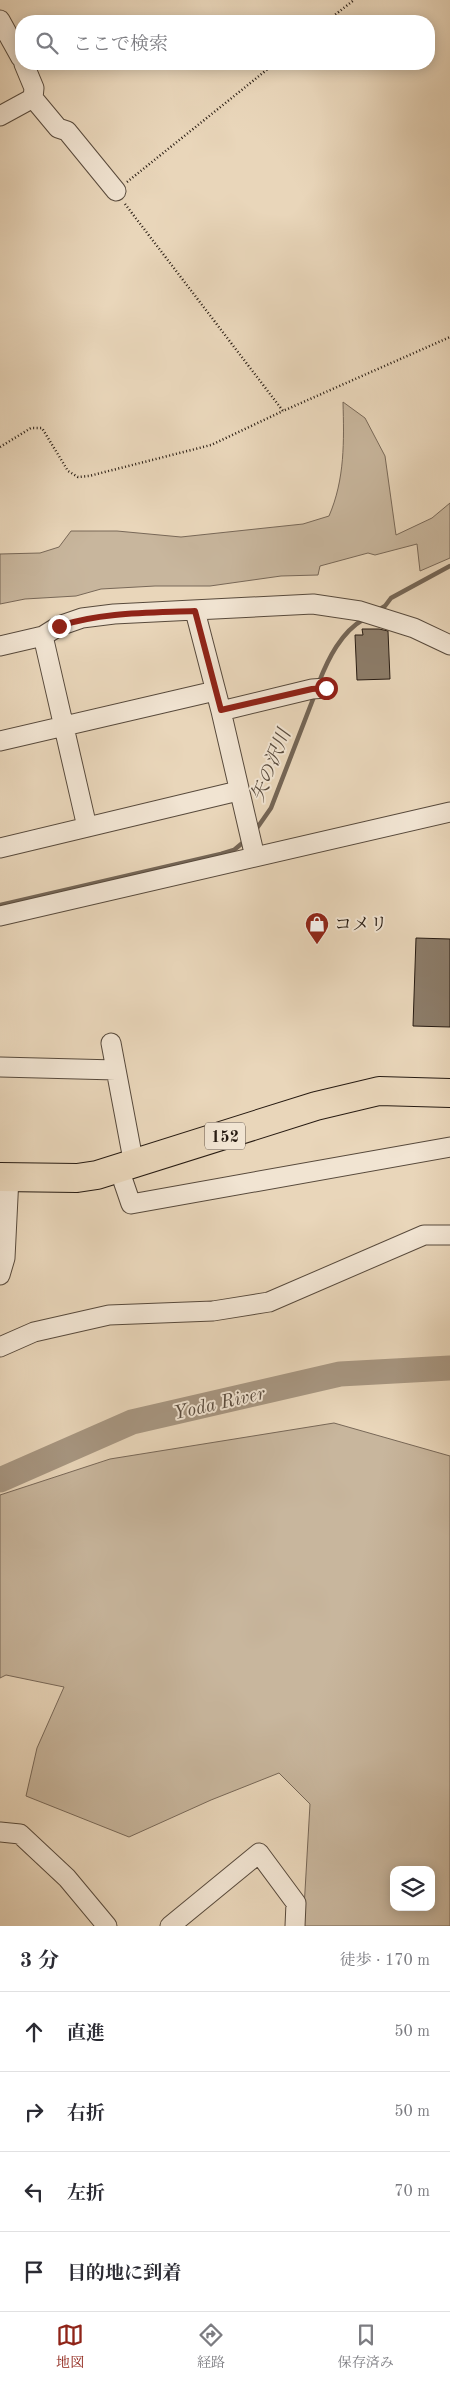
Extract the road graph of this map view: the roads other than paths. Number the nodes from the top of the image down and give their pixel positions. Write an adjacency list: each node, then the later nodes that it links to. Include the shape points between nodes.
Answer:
1 (0, 20): 2 (street)
2 (15, 47)
3 (26, 70): 4 (street, via 34,88)
4 (33, 98): 5 (street); 6 (street, via 58,128 67,131)
5 (0, 116)
6 (116, 191)
7 (195, 611): 8 (street, via 82,618); 9 (street, via 313,604 360,611 414,628); 12 (street)
8 (43, 636): 10 (street); 14 (street)
9 (450, 645)
10 (0, 646)
11 (320, 689): 13 (street)
12 (215, 691): 13 (street); 14 (street)
13 (221, 710): 16 (street)
14 (63, 728): 15 (street); 18 (street)
15 (0, 741)
16 (238, 791): 18 (street); 19 (street)
17 (450, 812): 19 (street)
18 (87, 827): 20 (street)
19 (251, 843): 21 (street)
20 (0, 848)
21 (0, 916)
22 (112, 1043): 24 (street)
23 (0, 1067): 24 (street)
24 (116, 1070): 27 (street)
25 (450, 1093): 27 (highway, 152, via 379,1092 316,1106)
26 (450, 1147): 27 (street, via 131,1204)
27 (127, 1167): 28 (highway, 152, via 77,1178)
28 (4, 1177): 30 (street, via 5,1258)
29 (450, 1235): 31 (street, via 424,1235 269,1302 213,1311 110,1315 34,1332)
30 (0, 1275)
31 (0, 1347)
32 (0, 1832): 33 (street, via 20,1834 67,1878)
33 (107, 1926)
34 (170, 1926): 35 (street, via 259,1853 296,1903)
35 (295, 1926)

